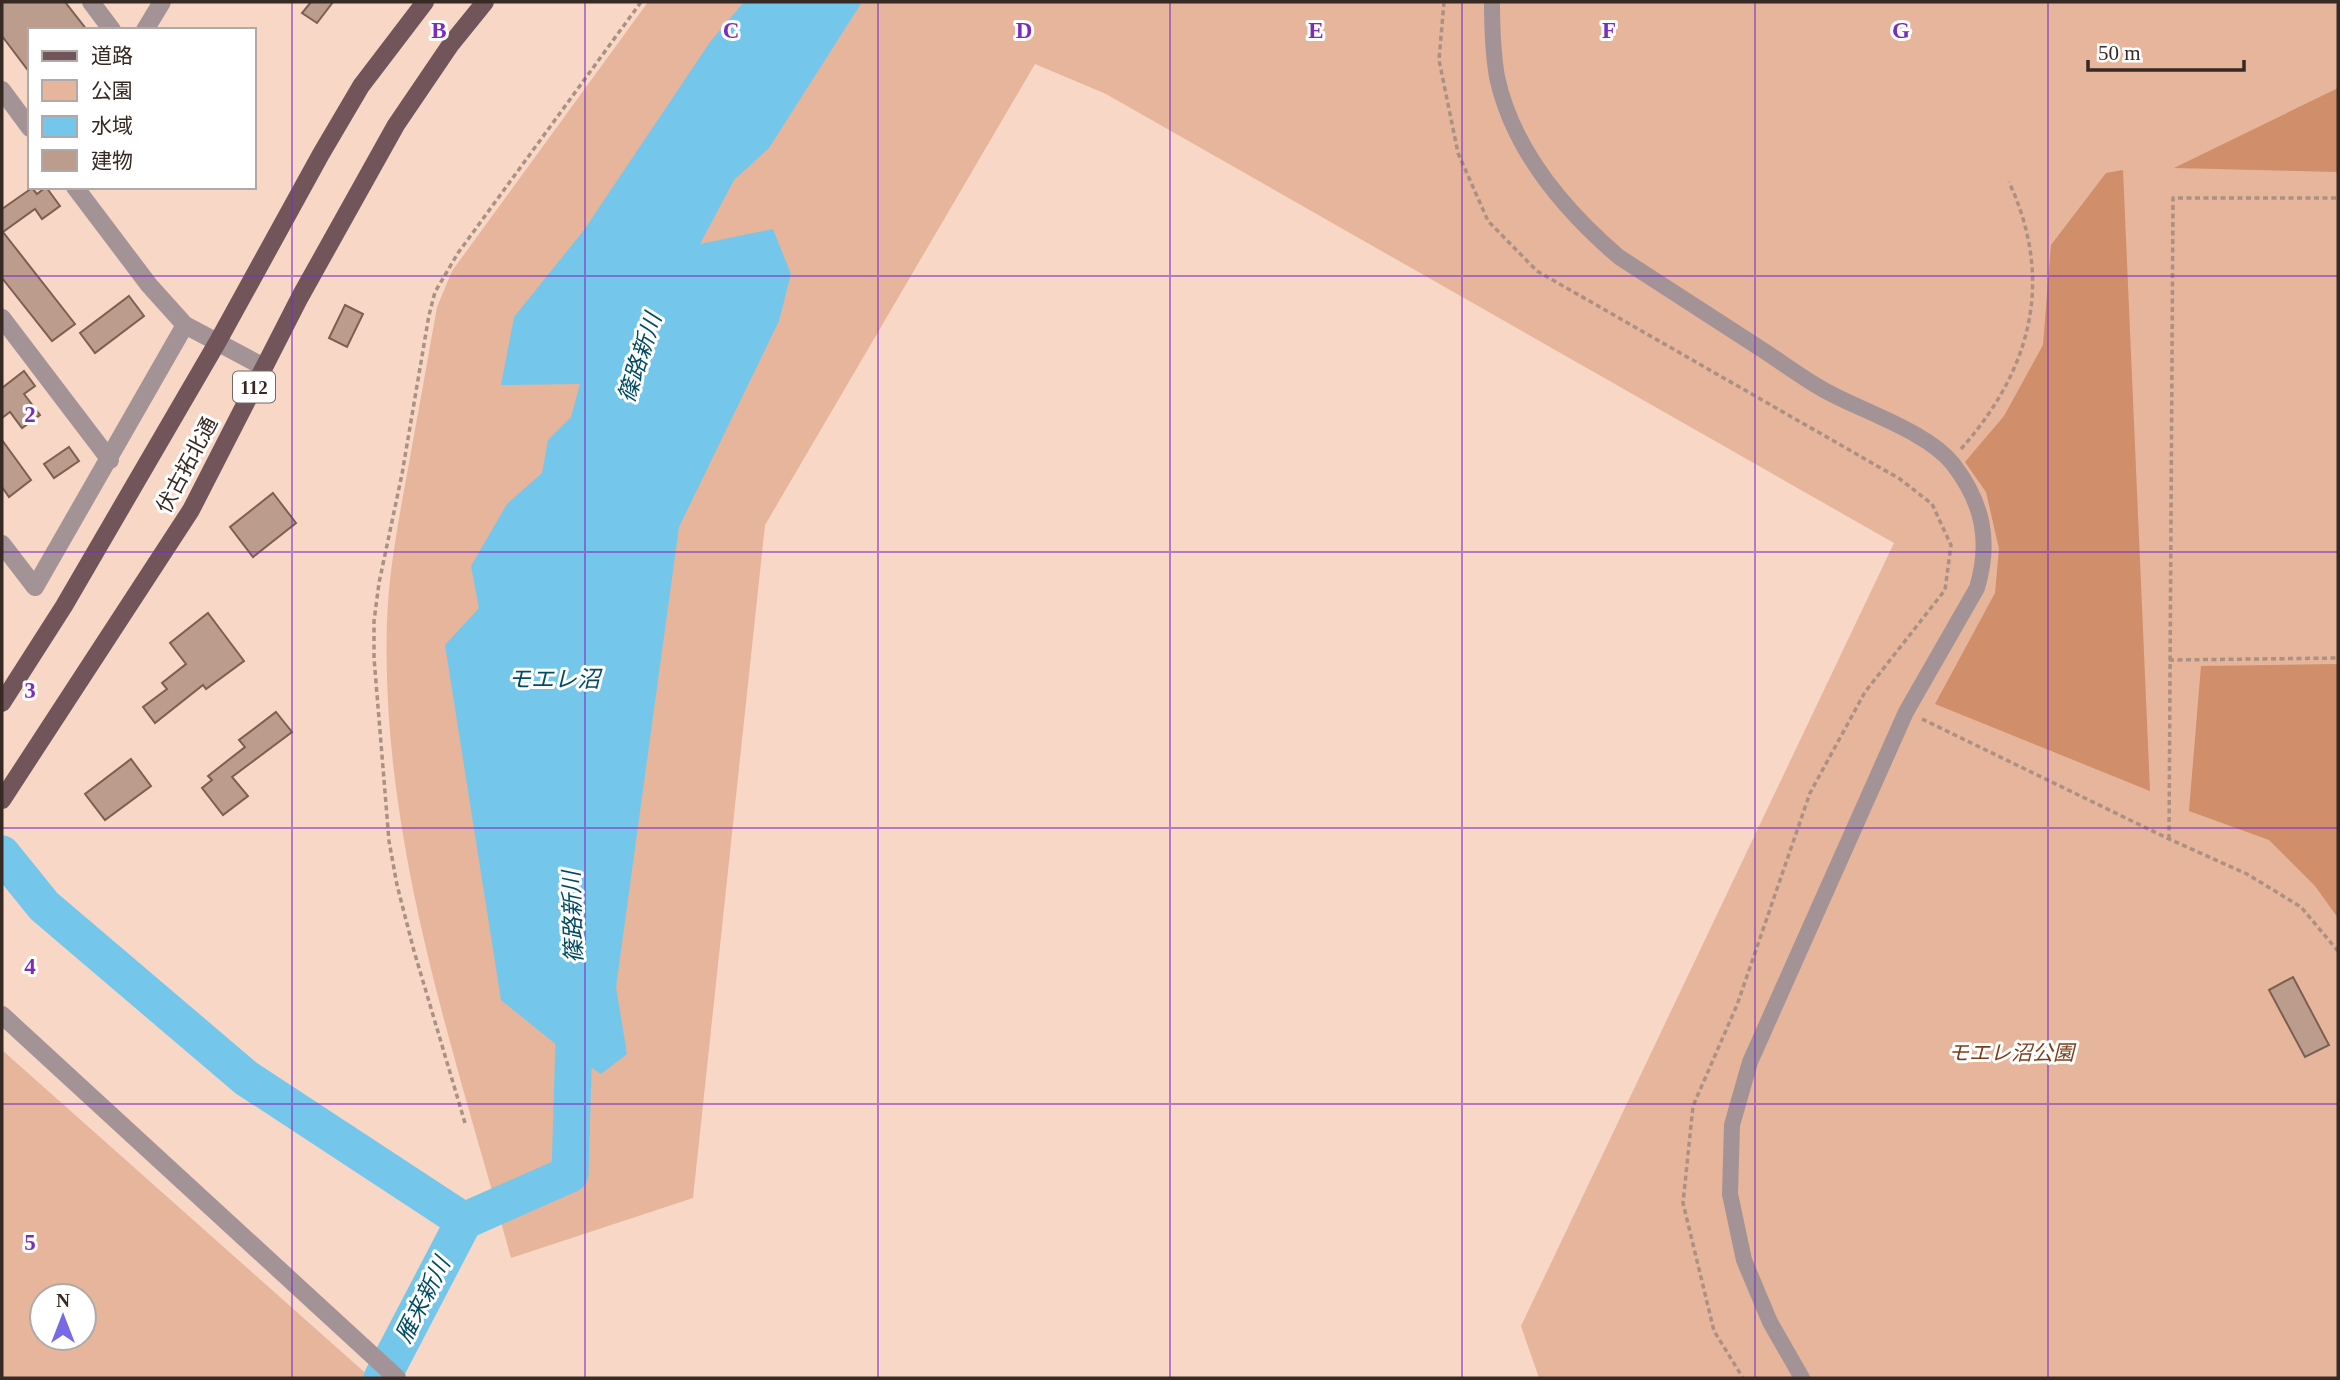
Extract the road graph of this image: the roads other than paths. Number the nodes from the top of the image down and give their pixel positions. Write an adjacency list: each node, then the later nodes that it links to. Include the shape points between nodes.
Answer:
1 (91, 2): 6 (street)
2 (162, 2): 7 (street)
3 (425, 2): 13 (main road, 伏古拓北通 / 112, via 361,86)
4 (485, 2): 14 (main road, 伏古拓北通 / 112, via 396,125)
5 (1492, 2): 21 (street, via 1498,78 1522,144 1559,199 1619,257 1824,390 1928,443 1951,462 1969,487 1985,539 1977,588 1906,712 1750,1062 1732,1125 1730,1194 1744,1260 1770,1322)
6 (110, 28)
7 (146, 28)
8 (2, 90): 9 (street)
9 (28, 125)
10 (77, 189): 12 (street)
11 (2, 318): 15 (street)
12 (185, 325): 13 (street); 15 (street)
13 (217, 343): 14 (street); 17 (main road, 伏古拓北通 / 112)
14 (264, 368): 18 (main road, 伏古拓北通 / 112, via 191,510)
15 (110, 460): 16 (street, via 35,587)
16 (2, 544)
17 (2, 703)
18 (2, 800)
19 (2, 1015): 20 (street)
20 (397, 1378)
21 (1802, 1378)

